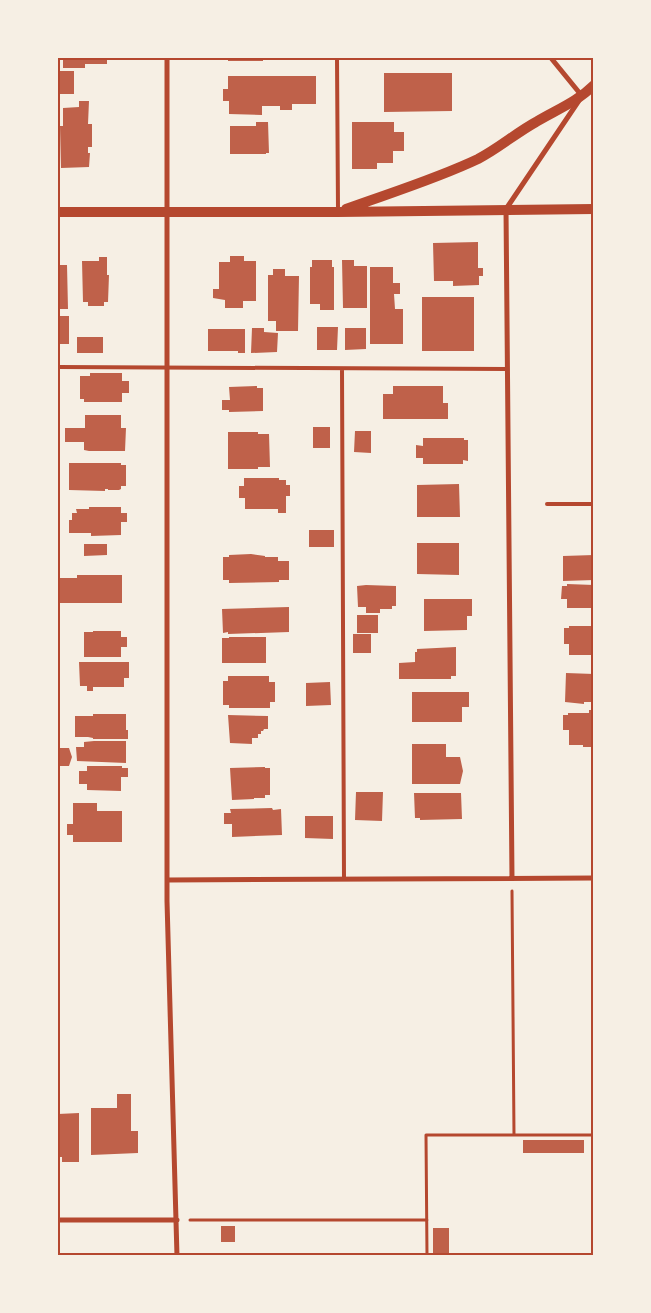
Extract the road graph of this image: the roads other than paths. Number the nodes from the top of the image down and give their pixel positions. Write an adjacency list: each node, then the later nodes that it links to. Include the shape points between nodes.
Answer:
1 (167, 58): 8 (street)
2 (337, 58): 10 (lane)
3 (551, 58): 5 (street)
4 (594, 85): 5 (main road)
5 (582, 96): 6 (street); 10 (main road, via 479,158)
6 (506, 209): 7 (main road); 10 (main road); 14 (street)
7 (594, 209)
8 (168, 211): 9 (main road); 10 (main road); 12 (street)
9 (58, 212)
10 (338, 212)
11 (58, 367): 12 (lane)
12 (168, 368): 13 (lane); 20 (street)
13 (342, 369): 14 (lane); 19 (lane)
14 (507, 369): 17 (street)
15 (547, 504): 16 (lane)
16 (594, 504)
17 (512, 878): 18 (street); 19 (street)
18 (594, 878)
19 (344, 879): 20 (street)
20 (168, 880): 22 (street)
21 (58, 1220): 22 (street)
22 (177, 1220): 23 (street)
23 (177, 1256)

